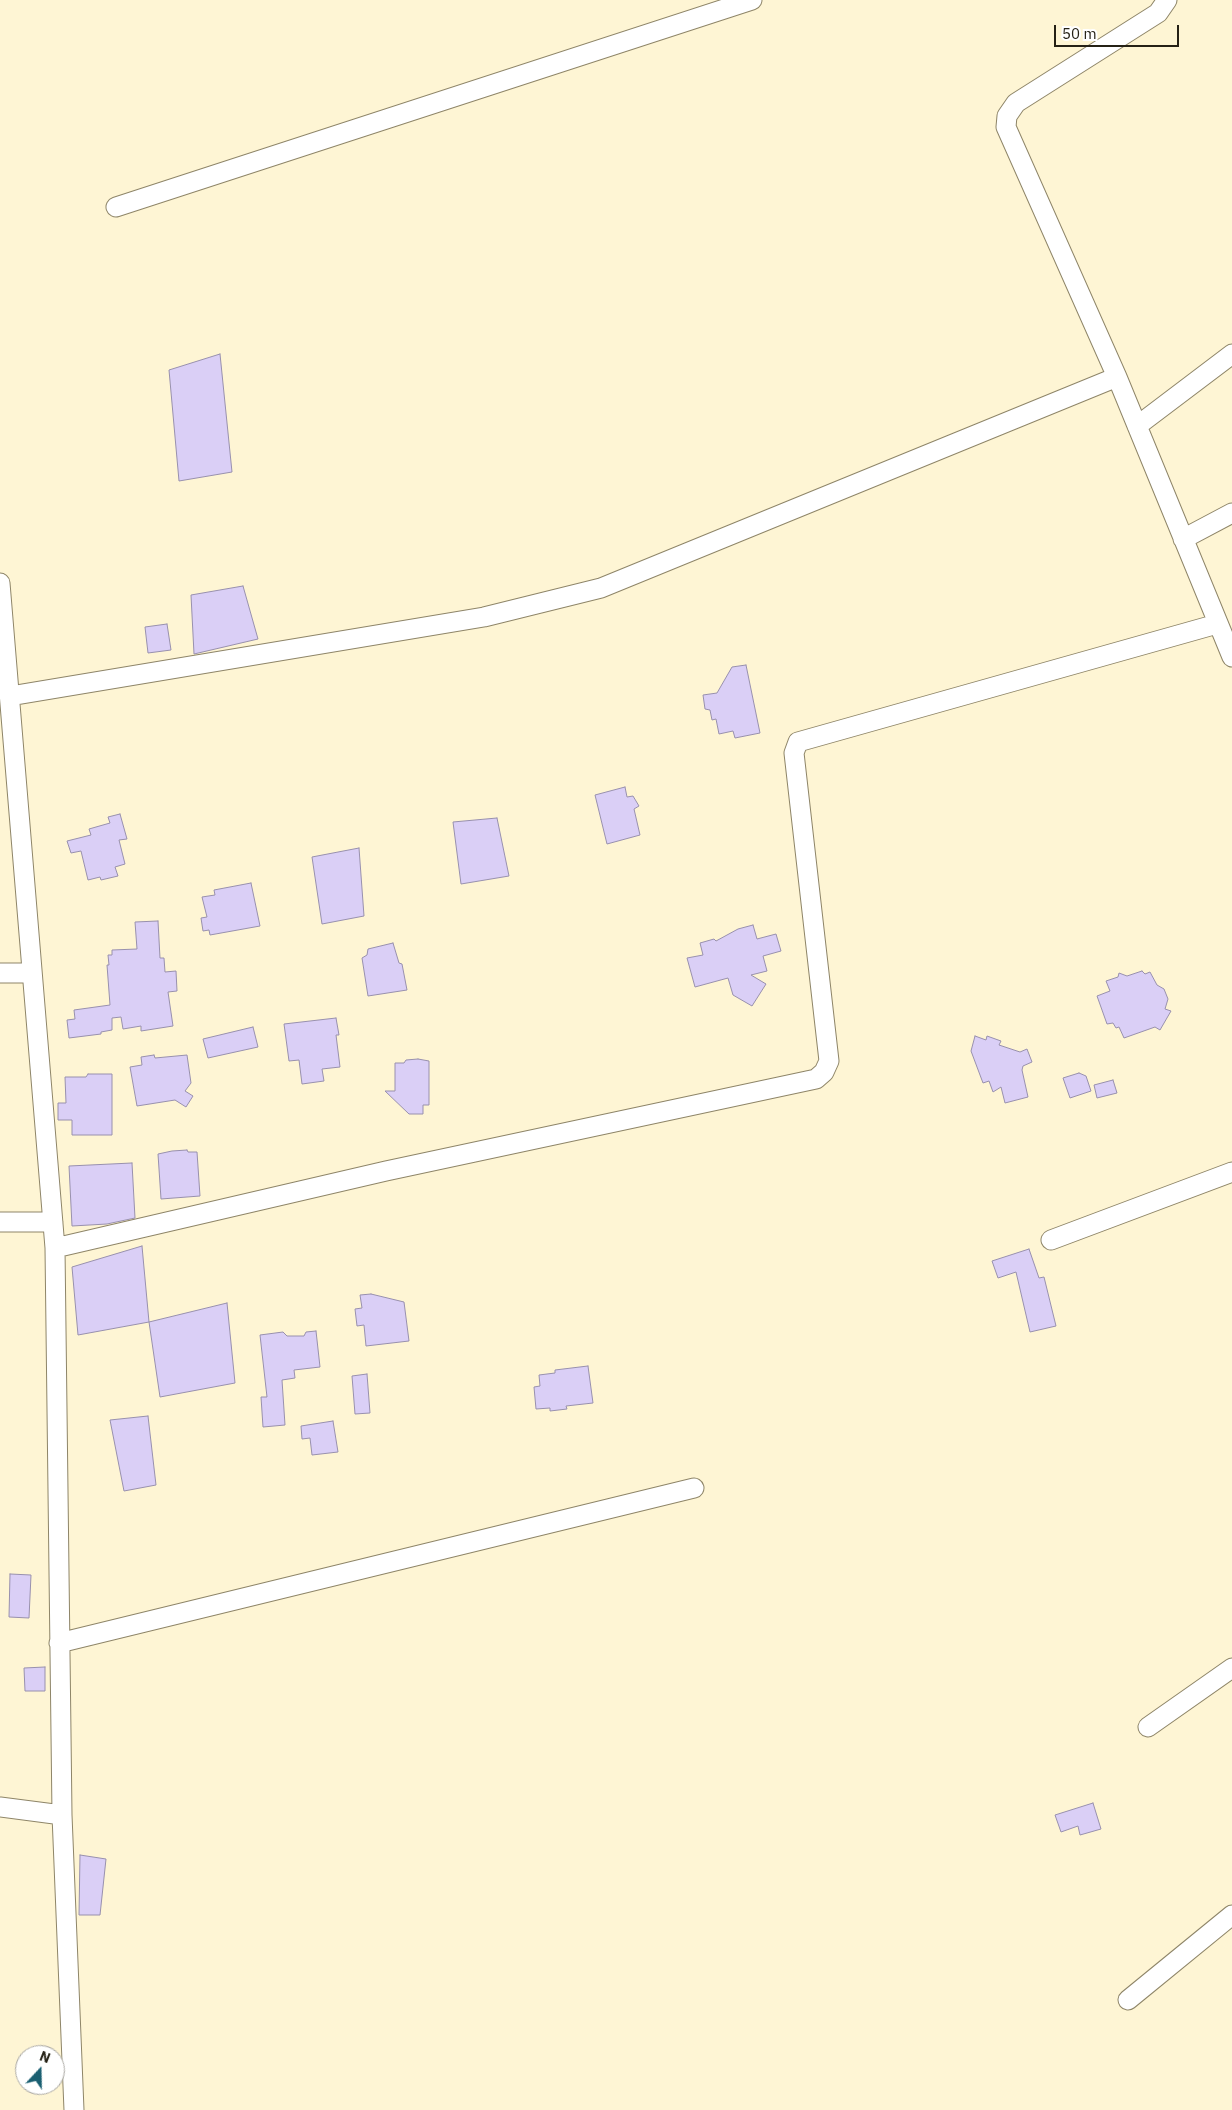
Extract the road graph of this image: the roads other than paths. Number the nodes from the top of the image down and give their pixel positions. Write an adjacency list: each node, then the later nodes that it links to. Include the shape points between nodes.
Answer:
1 (752, 0): 3 (street)
2 (1167, 0): 5 (street, via 1158,13 1016,103 1007,116 1006,127)
3 (116, 208)
4 (1232, 354): 6 (street)
5 (1117, 378): 6 (street); 12 (street, via 601,588 484,617)
6 (1137, 426): 8 (street)
7 (1232, 513): 8 (street)
8 (1183, 540): 10 (street)
9 (0, 583): 12 (street)
10 (1217, 624): 11 (street); 20 (street, via 798,742 794,753 830,1061 816,1079)
11 (1232, 657)
12 (10, 696): 13 (street)
13 (7, 732): 15 (street)
14 (0, 973): 15 (street)
15 (32, 973): 18 (street)
16 (1232, 1172): 19 (street)
17 (0, 1222): 18 (street)
18 (53, 1222): 20 (street)
19 (1051, 1240)
20 (55, 1248): 22 (street)
21 (694, 1488): 22 (street)
22 (59, 1643): 26 (street)
23 (1232, 1668): 24 (street)
24 (1148, 1727)
25 (0, 1807): 26 (street)
26 (62, 1815): 29 (street)
27 (1232, 1915): 28 (street)
28 (1128, 2000)
29 (74, 2110)

